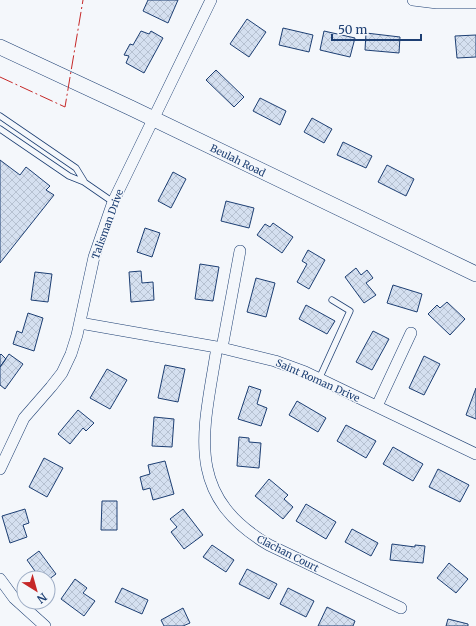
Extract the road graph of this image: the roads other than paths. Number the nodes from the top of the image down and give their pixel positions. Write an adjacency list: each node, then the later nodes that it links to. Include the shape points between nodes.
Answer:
1 (211, 0): 6 (street, Talisman Drive)
2 (413, 0): 3 (street)
3 (476, 3)
4 (0, 47): 6 (main road, Beulah Road)
5 (0, 116): 8 (lane, via 76,168)
6 (153, 118): 9 (street, Talisman Drive); 11 (main road, Beulah Road)
7 (0, 129): 8 (lane, via 69,176)
8 (84, 182): 9 (lane)
9 (113, 202): 13 (street, Talisman Drive, via 94,257)
10 (240, 251): 15 (street, Clachan Court)
11 (476, 274)
12 (332, 300): 16 (lane, via 350,312)
13 (80, 323): 15 (street, Saint Roman Drive); 19 (street, Talisman Drive, via 71,354 62,373 24,418)
14 (412, 333): 17 (street)
15 (220, 348): 16 (street, Saint Roman Drive, via 275,361); 21 (street, Clachan Court, via 205,425 204,445 209,476 226,510 252,535 269,545)
16 (319, 379): 17 (street, Saint Roman Drive)
17 (377, 406): 18 (street, Saint Roman Drive)
18 (476, 454)
19 (0, 469)
20 (0, 579): 22 (street, via 14,598)
21 (401, 608)
22 (45, 626)

